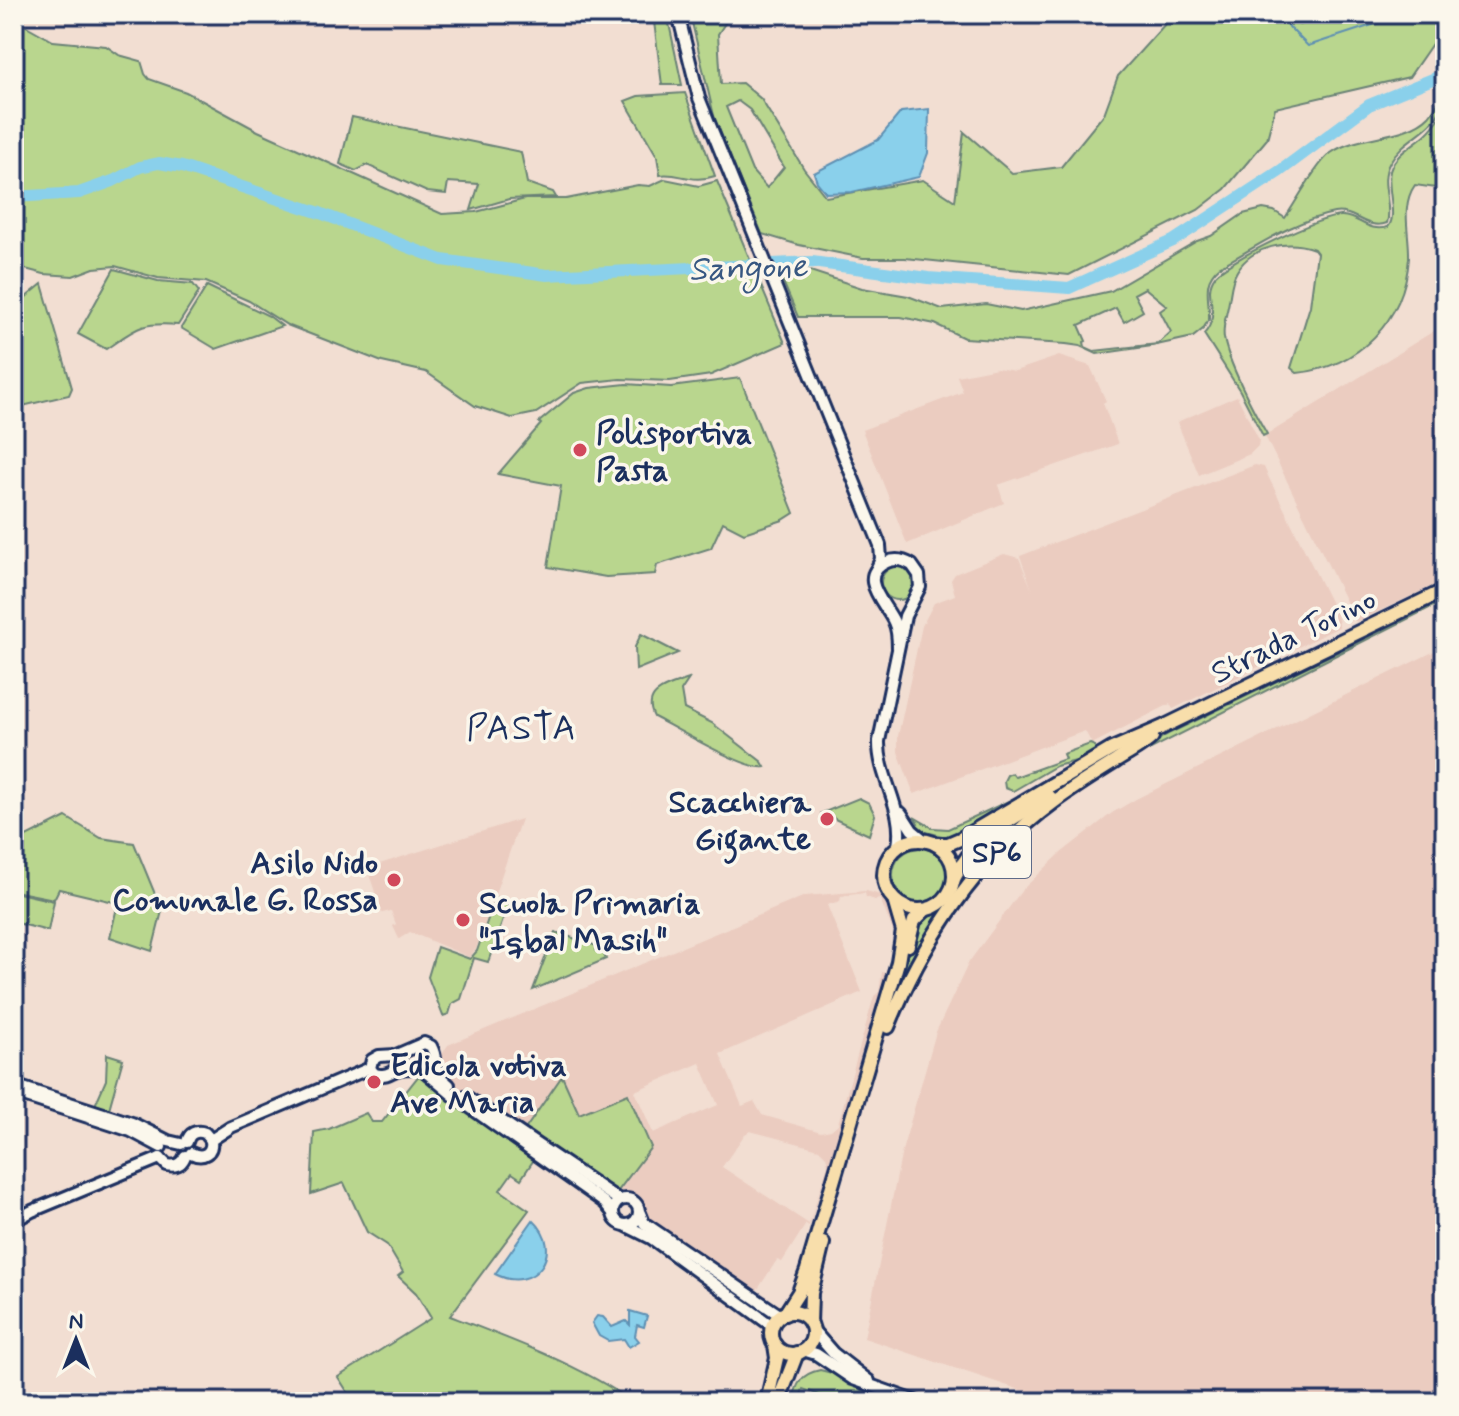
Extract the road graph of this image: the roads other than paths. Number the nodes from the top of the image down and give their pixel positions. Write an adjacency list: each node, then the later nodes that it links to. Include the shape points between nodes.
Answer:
1 (678, 14): 2 (street, via 699,98)
2 (873, 524): 3 (street); 4 (street, via 881,552)
3 (901, 560): 4 (street); 6 (street, via 919,575 919,592)
4 (876, 570): 7 (street, via 874,592)
5 (1445, 590): 9 (main road, Strada Torino / SP6)
6 (912, 602): 7 (street, via 896,607); 8 (street)
7 (883, 603): 8 (street, via 896,626)
8 (898, 648): 10 (street, via 879,751)
9 (1163, 727): 11 (main road, Strada Torino / SP6, via 1112,749 953,843); 13 (main road, Strada Torino / SP6, via 984,837); 16 (main road, SP6, via 1047,807 983,867 934,932)
10 (895, 805): 11 (street, via 912,830); 12 (street, via 901,828)
11 (930, 842): 12 (main road, SP6); 13 (main road, SP6, via 950,857)
12 (898, 846): 14 (main road, via 883,872)
13 (954, 879): 15 (main road, SP6, via 944,900)
14 (894, 900): 15 (main road, via 911,910); 32 (main road, via 903,931 898,962 811,1257 799,1292)
15 (925, 910): 16 (main road, SP6, via 912,925)
16 (888, 1027): 33 (main road, SP6, via 822,1247 811,1293)
17 (434, 1059): 18 (street, via 431,1046 424,1043 375,1057); 19 (street); 25 (street, via 442,1079)
18 (370, 1068): 19 (street, via 381,1075 401,1068); 22 (street)
19 (422, 1069): 28 (street)
20 (14, 1085): 23 (street, via 132,1123)
21 (14, 1093): 23 (street, via 131,1131)
22 (211, 1140): 24 (street, via 206,1154); 24 (street, via 197,1132)
23 (163, 1149): 24 (street); 24 (street, via 167,1165 175,1166); 26 (street)
24 (186, 1149)
25 (619, 1200): 28 (street); 29 (street, via 632,1200)
26 (32, 1211): 27 (street); 30 (street)
27 (14, 1212)
28 (613, 1213): 31 (street)
29 (640, 1213): 31 (street); 32 (street, via 644,1223)
30 (14, 1221)
31 (627, 1226): 32 (street)
32 (779, 1319): 33 (main road, via 797,1313); 34 (main road, via 771,1333)
33 (811, 1327): 35 (main road, SP6, via 811,1342); 36 (street)
34 (775, 1345): 35 (main road, via 784,1352); 37 (main road)
35 (800, 1352): 36 (street, via 816,1354 853,1379); 38 (main road, SP6)
36 (873, 1385): 39 (street)
37 (767, 1402)
38 (778, 1402)
39 (918, 1402)

